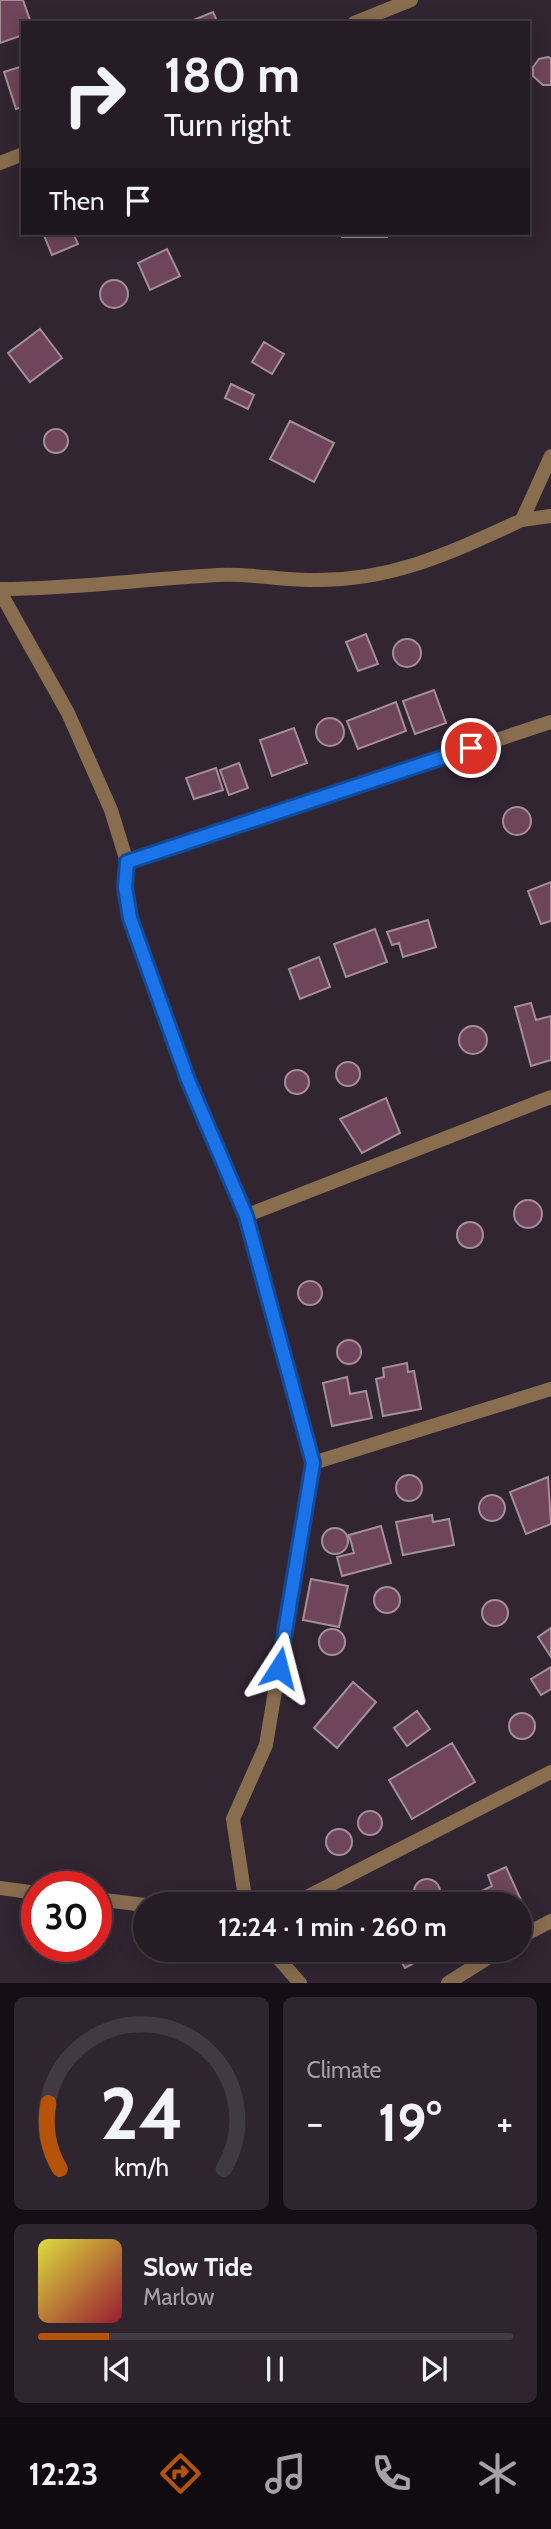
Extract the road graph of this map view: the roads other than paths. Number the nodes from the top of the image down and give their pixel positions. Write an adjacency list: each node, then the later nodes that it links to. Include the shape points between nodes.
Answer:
1 (411, 0): 2 (street)
2 (359, 21)
3 (21, 155): 4 (street)
4 (0, 163)
5 (551, 456): 7 (street)
6 (551, 516): 7 (street)
7 (522, 520): 8 (street, via 437,560 372,576 310,580 222,575)
8 (0, 591): 10 (street, via 68,713 111,810)
9 (551, 722): 10 (street)
10 (127, 862): 12 (street, via 130,918 188,1080)
11 (551, 1097): 12 (street)
12 (246, 1216): 14 (street)
13 (551, 1389): 14 (street)
14 (313, 1463): 18 (street, via 266,1745 233,1819)
15 (551, 1772): 19 (street)
16 (0, 1888): 17 (street)
17 (21, 1891)
18 (244, 1892)
19 (316, 1892)
20 (112, 1901): 21 (street)
21 (133, 1904)
22 (551, 1921): 23 (street)
23 (532, 1931)
24 (282, 1962): 26 (street)
25 (481, 1962): 27 (street)
26 (300, 1983)
27 (448, 1983)

